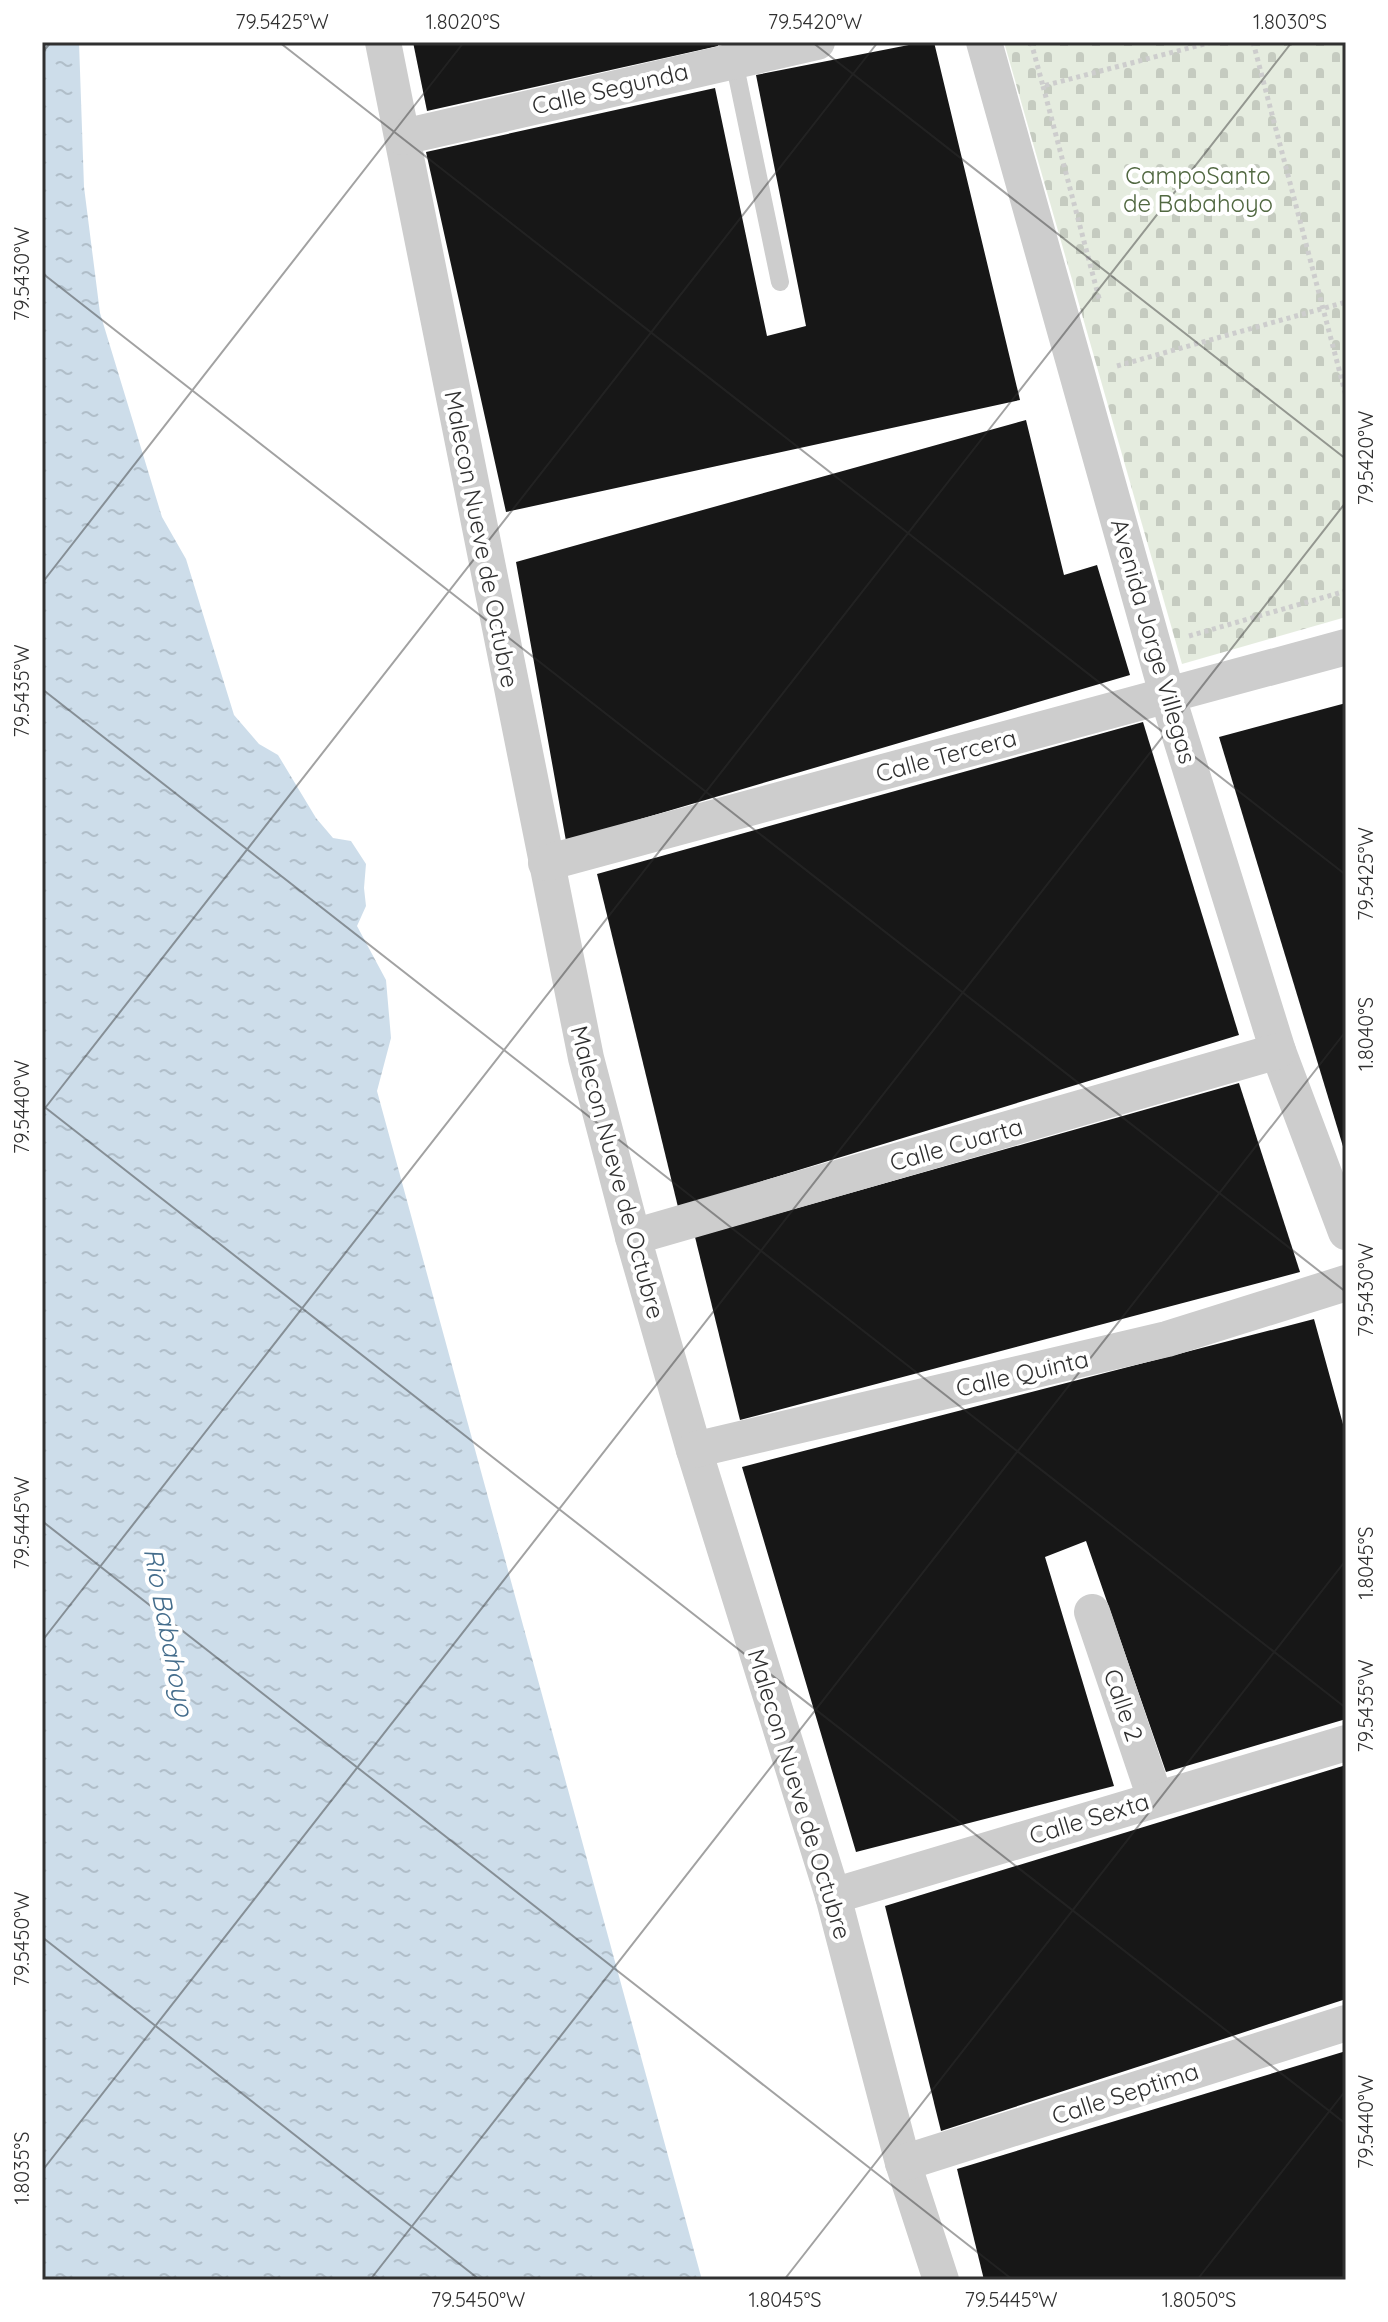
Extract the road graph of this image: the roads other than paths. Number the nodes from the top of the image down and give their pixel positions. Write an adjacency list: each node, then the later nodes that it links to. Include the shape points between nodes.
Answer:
1 (383, 42): 5 (street, Malecon Nueve de Octubre)
2 (817, 42): 4 (street, Calle Segunda)
3 (984, 42): 8 (street, Avenida Jorge Villegas)
4 (732, 51): 5 (street, Calle Segunda); 6 (lane)
5 (403, 137): 9 (street, Malecon Nueve de Octubre)
6 (780, 282)
7 (1346, 647): 8 (street, Calle Tercera)
8 (1167, 694): 9 (street, Calle Tercera); 10 (street, Avenida Jorge Villegas)
9 (546, 863): 12 (street, Malecon Nueve de Octubre, via 586,1058)
10 (1278, 1051): 11 (street, Avenida Jorge Villegas); 12 (street, Calle Cuarta)
11 (1346, 1232)
12 (633, 1237): 14 (street, Malecon Nueve de Octubre)
13 (1346, 1283): 14 (street, Calle Quinta, via 1167,1339)
14 (694, 1450): 18 (street, Malecon Nueve de Octubre)
15 (1092, 1612): 17 (street, Calle 2)
16 (1346, 1743): 17 (street, Calle Sexta)
17 (1155, 1798): 18 (street, Calle Sexta)
18 (833, 1896): 20 (street, Malecon Nueve de Octubre)
19 (1346, 2023): 20 (street, Calle Septima)
20 (903, 2163): 21 (street, Malecon Nueve de Octubre)
21 (941, 2280)

